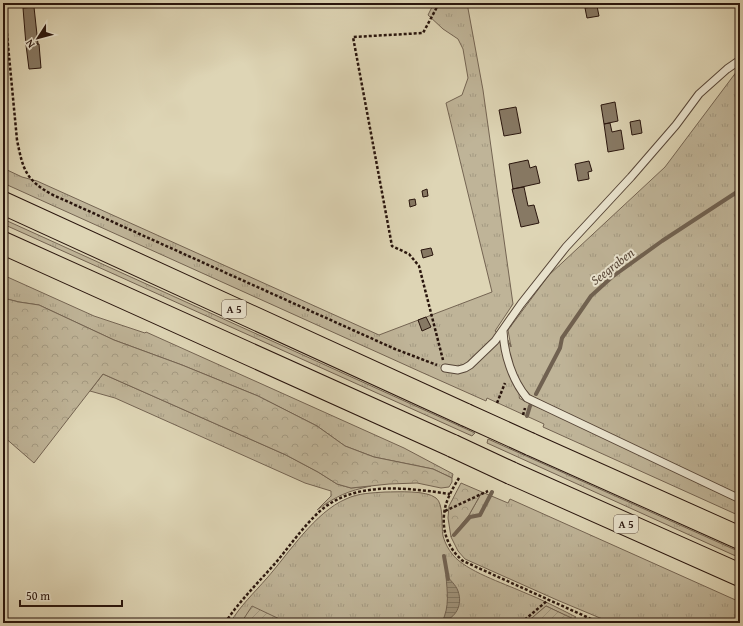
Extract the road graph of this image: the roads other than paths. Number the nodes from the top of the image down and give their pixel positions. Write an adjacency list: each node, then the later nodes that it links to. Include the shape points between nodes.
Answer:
1 (740, 60): 4 (lane, via 699,94 661,143 566,247)
2 (3, 203): 7 (highway, A 5, bridge, via 466,416)
3 (3, 243): 8 (highway, A 5, bridge)
4 (502, 331): 5 (lane, via 465,368); 6 (lane, via 511,370 520,390 527,398)
5 (445, 368)
6 (740, 499)
7 (740, 538)
8 (740, 575)

